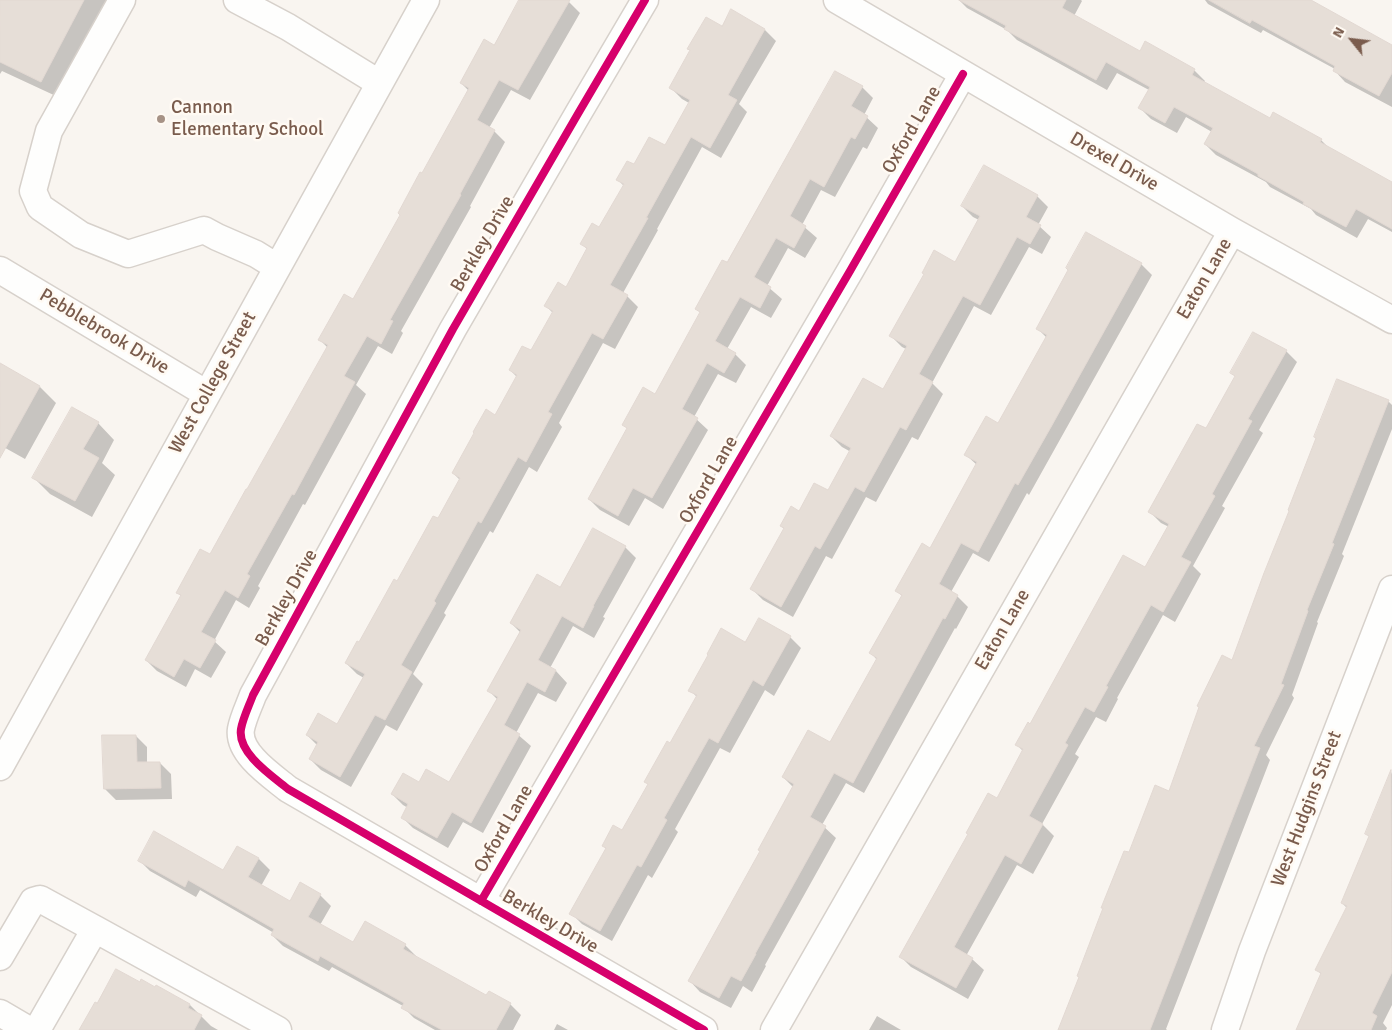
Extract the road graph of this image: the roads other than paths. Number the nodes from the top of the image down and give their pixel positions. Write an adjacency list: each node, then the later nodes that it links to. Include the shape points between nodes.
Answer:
1 (122, 0): 9 (street, via 49,132 33,191 40,207 81,235 128,254 204,230)
2 (237, 0): 7 (street)
3 (426, 0): 7 (street, West College Street)
4 (645, 0): 15 (street, Berkley Drive, via 453,329 253,695 241,730 243,745 259,766 288,789)
5 (837, 0): 6 (street, Drexel Drive)
6 (963, 74): 8 (street, Drexel Drive); 15 (street, Oxford Lane)
7 (379, 83): 9 (street, West College Street)
8 (1232, 231): 11 (street, Drexel Drive); 23 (street, Eaton Lane)
9 (277, 267): 12 (street, West College Street)
10 (0, 270): 12 (street, Pebblebrook Drive)
11 (1392, 320)
12 (207, 394): 14 (street, West College Street)
13 (1392, 589): 24 (street, West Hudgins Street, via 1252,951)
14 (0, 767)
15 (481, 901): 22 (street, Berkley Drive)
16 (95, 929): 17 (street, via 40,899 33,901); 20 (street); 21 (street)
17 (0, 958)
18 (0, 1013): 19 (street)
19 (29, 1030)
20 (37, 1030)
21 (278, 1030)
22 (704, 1030)
23 (774, 1030)
24 (1225, 1030)

